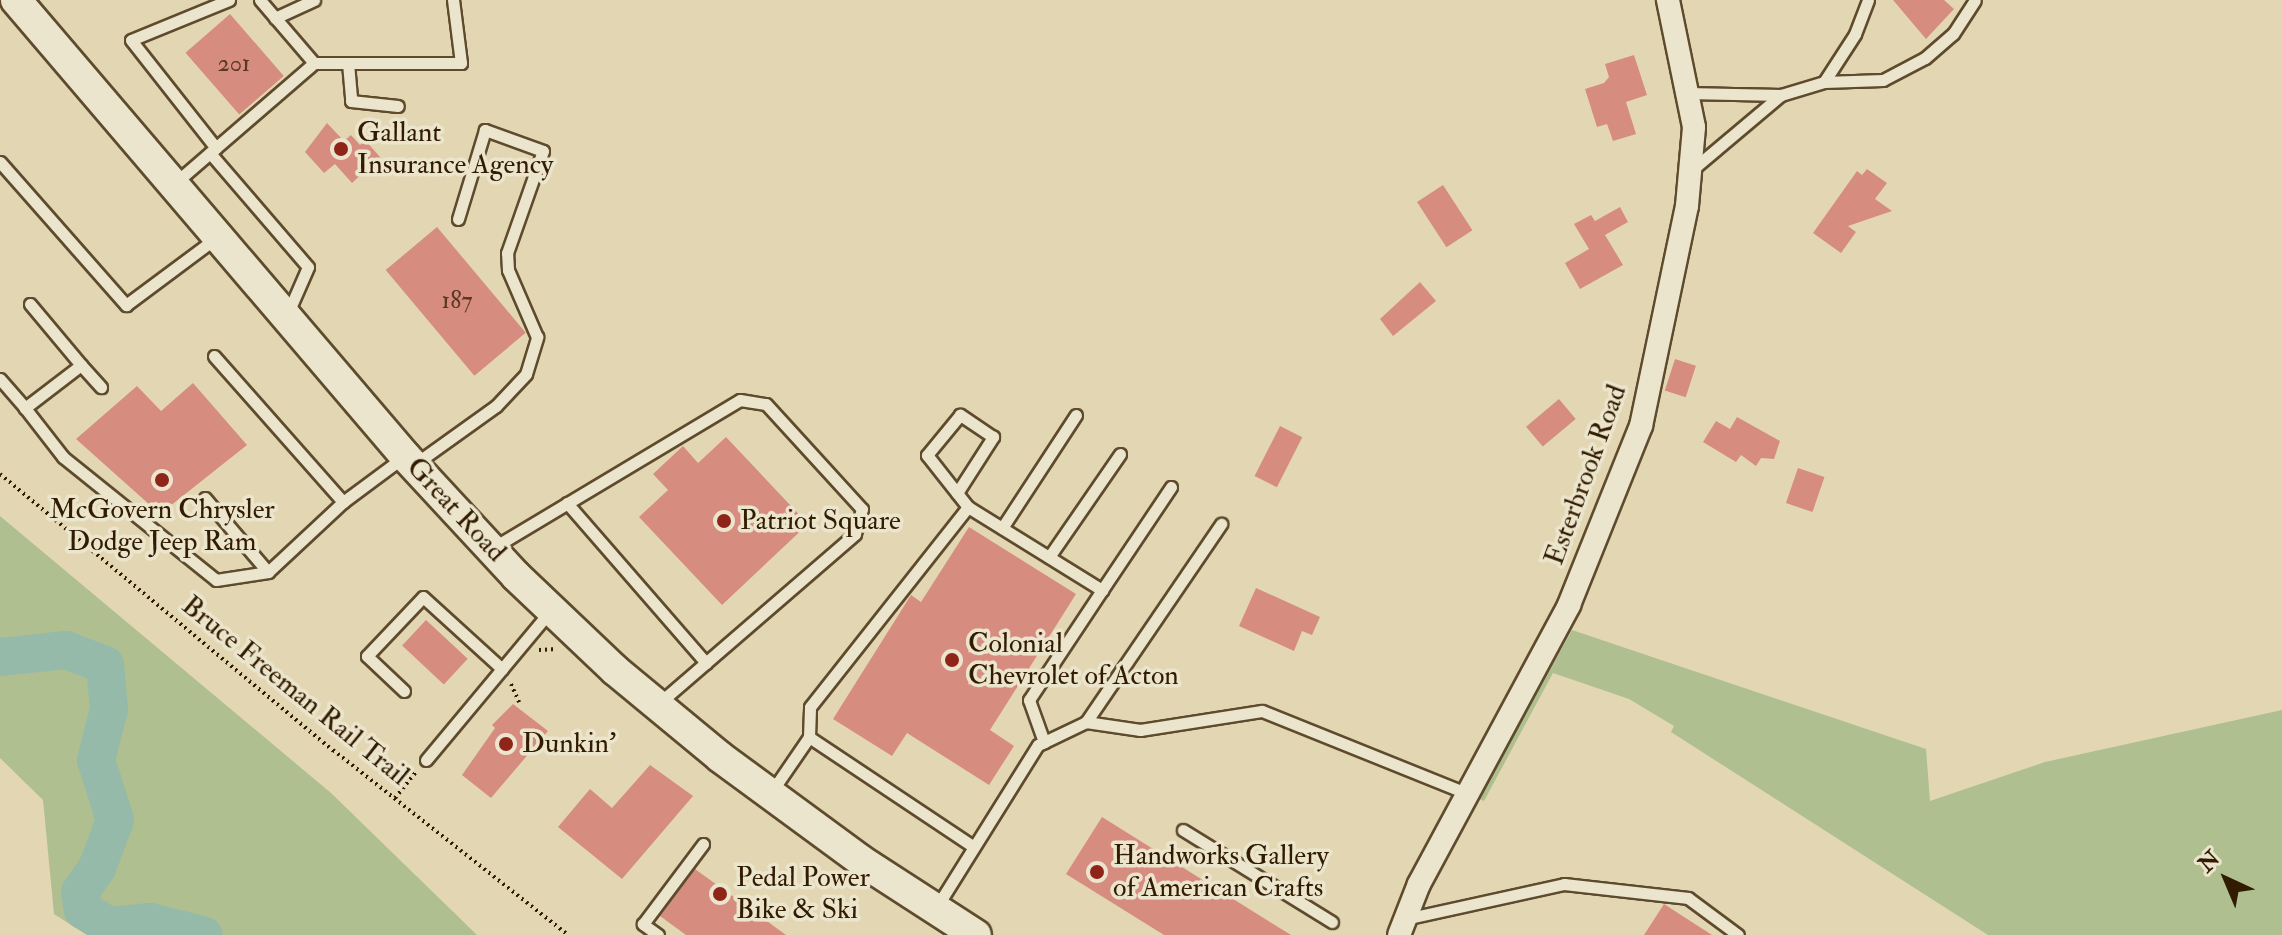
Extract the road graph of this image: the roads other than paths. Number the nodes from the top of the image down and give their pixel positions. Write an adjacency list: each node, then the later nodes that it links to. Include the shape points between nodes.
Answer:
1 (16, 0): 19 (main road, Great Road)
2 (229, 0): 16 (lane, via 131,40)
3 (260, 0): 9 (lane)
4 (314, 0): 9 (lane)
5 (453, 0): 11 (lane, via 461,63)
6 (1668, 0): 13 (street, Esterbrook Road)
7 (1868, 0): 12 (lane, via 1855,34)
8 (1975, 0): 12 (lane, via 1953,34 1925,58 1883,80)
9 (275, 18): 10 (lane)
10 (314, 63): 11 (lane); 16 (lane)
11 (348, 63): 15 (lane, via 351,101)
12 (1824, 82): 14 (lane)
13 (1687, 93): 14 (lane); 18 (street, Esterbrook Road, via 1694,127)
14 (1781, 95): 18 (lane)
15 (398, 106)
16 (213, 151): 19 (lane); 23 (lane, via 308,267)
17 (0, 162): 21 (lane, via 126,305)
18 (1690, 171): 54 (street, Esterbrook Road, via 1669,306 1641,426 1569,605)
19 (172, 186): 21 (main road, Great Road)
20 (458, 219): 31 (lane, via 485,130 543,151 507,253 508,270 537,337 526,374 496,406)
21 (217, 238): 23 (main road, Great Road)
22 (30, 304): 25 (lane)
23 (286, 318): 31 (main road, Great Road)
24 (214, 356): 35 (lane)
25 (81, 365): 27 (lane); 28 (lane)
26 (0, 379): 28 (lane)
27 (101, 387)
28 (25, 408): 42 (lane, via 63,457 216,580)
29 (1076, 415): 39 (lane)
30 (1120, 454): 41 (lane)
31 (409, 460): 35 (lane); 40 (main road, Great Road)
32 (1171, 487): 43 (lane)
33 (957, 493): 33 (lane, via 927,455 960,415 993,437); 37 (lane)
34 (205, 498): 42 (lane)
35 (343, 502): 42 (lane)
36 (567, 503): 40 (lane); 45 (lane); 45 (lane, via 740,400 766,404 862,509 855,534)
37 (968, 507): 39 (lane); 50 (lane, via 810,707)
38 (1221, 524): 49 (lane)
39 (1002, 528): 41 (lane)
40 (490, 549): 44 (main road, Great Road)
41 (1049, 557): 43 (lane)
42 (268, 572)
43 (1102, 590): 51 (lane, via 1029,700)
44 (552, 610): 46 (lane); 48 (main road, Great Road)
45 (706, 663): 48 (lane)
46 (502, 669): 47 (lane, via 423,597 367,656); 52 (lane)
47 (404, 691)
48 (657, 705): 53 (main road, Great Road)
49 (1086, 722): 51 (lane); 54 (lane, via 1140,730 1262,711)
50 (809, 737): 53 (lane); 57 (lane)
51 (1044, 742): 57 (lane)
52 (426, 760)
53 (770, 794): 58 (main road, Great Road)
54 (1468, 794): 60 (street, Esterbrook Road)
55 (1183, 830): 59 (lane)
56 (703, 844): 61 (lane, via 643,924)
57 (974, 847): 58 (lane)
58 (936, 908): 62 (main road, Great Road)
59 (1332, 922)
60 (1402, 927): 63 (lane, via 1564,884 1688,898)
61 (658, 935)
62 (976, 935)
63 (1738, 935)

